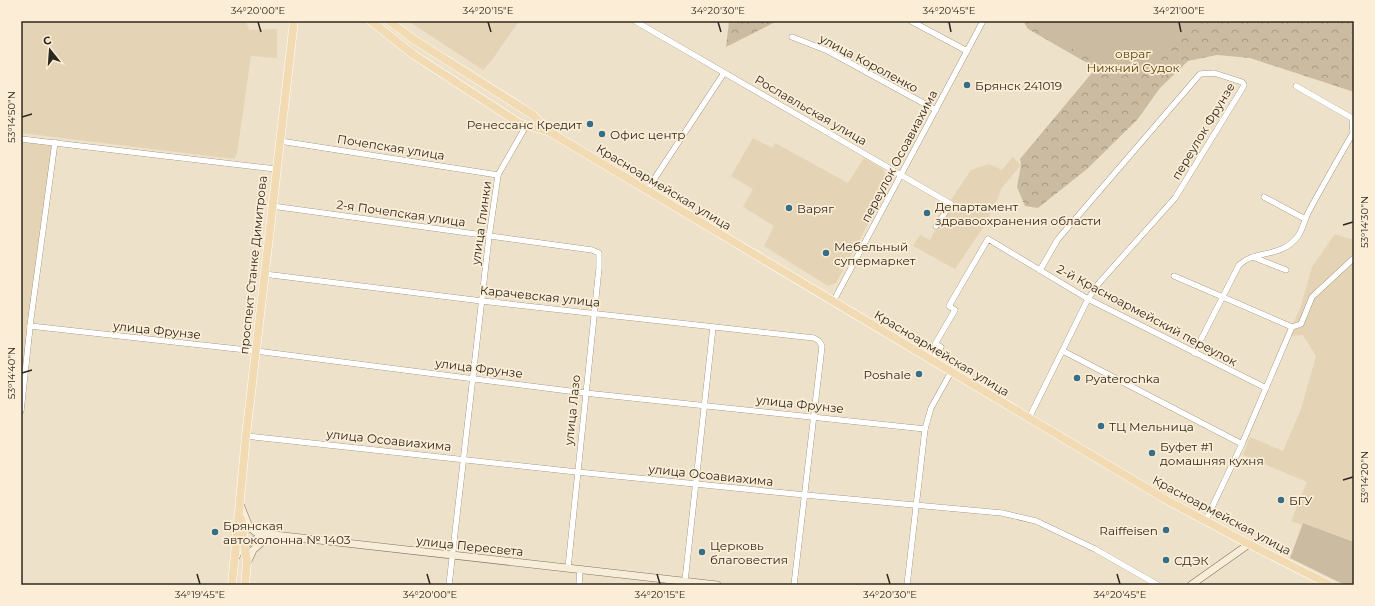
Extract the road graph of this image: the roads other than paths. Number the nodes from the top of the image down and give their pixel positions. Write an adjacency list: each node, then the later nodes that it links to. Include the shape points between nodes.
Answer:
1 (294, 21): 8 (main road, проспект Станке Димитрова)
2 (299, 21): 8 (main road, проспект Станке Димитрова)
3 (371, 21): 14 (main road, via 414,55)
4 (389, 21): 15 (main road, via 533,115)
5 (635, 21): 11 (street, Рославльская улица)
6 (911, 21): 10 (street)
7 (983, 21): 10 (street, переулок Осоавиахима)
8 (293, 31): 17 (main road, проспект Станке Димитрова)
9 (792, 36): 13 (street, улица Короленко, via 828,51)
10 (967, 51): 13 (street, переулок Осоавиахима)
11 (724, 72): 21 (street, Рославльская улица); 22 (street)
12 (1296, 86): 25 (street, via 1352,118 1353,133)
13 (936, 110): 21 (street, переулок Осоавиахима)
14 (526, 126): 15 (main road); 20 (street)
15 (548, 131): 22 (main road, Красноармейская улица)
16 (21, 139): 18 (street)
17 (280, 141): 19 (main road, проспект Станке Димитрова); 20 (street, Почепская улица)
18 (55, 142): 19 (street); 40 (street)
19 (276, 168): 24 (main road, проспект Станке Димитрова)
20 (498, 175): 27 (street, улица Глинки)
21 (902, 175): 26 (street, Рославльская улица, via 951,204); 38 (street, переулок Осоавиахима)
22 (647, 190): 38 (main road, Красноармейская улица)
23 (1264, 197): 25 (street)
24 (272, 206): 27 (street, 2-я Почепская улица); 33 (main road, проспект Станке Димитрова)
25 (1305, 219): 29 (street, via 1298,236 1282,250)
26 (936, 226)
27 (489, 237): 28 (street, 2-я Почепская улица); 37 (street, улица Глинки)
28 (599, 253): 39 (street, улица Лазо)
29 (1251, 256): 32 (street); 35 (street, via 1239,265)
30 (1354, 258): 42 (street, via 1312,297 1301,324)
31 (1040, 270): 36 (street, 2-й Красноармейский переулок); 36 (street, переулок Фрунзе, via 1058,239 1200,74 1214,73 1242,82 1242,89 1175,198 1099,283); 46 (street, 2-й Красноармейский переулок, via 988,239 949,306 955,310 935,344 941,347)
32 (1286, 270)
33 (264, 274): 37 (street, Карачевская улица); 44 (main road, проспект Станке Димитрова)
34 (1174, 276): 35 (street)
35 (1223, 297): 42 (street); 45 (street)
36 (1088, 299): 43 (street, переулок Фрунзе); 45 (street, 2-й Красноармейский переулок)
37 (482, 301): 39 (street, Карачевская улица); 48 (street, улица Глинки)
38 (833, 302): 46 (main road, Красноармейская улица)
39 (593, 313): 41 (street, Карачевская улица); 50 (street, улица Лазо)
40 (30, 326): 44 (street, улица Фрунзе); 52 (street)
41 (713, 327): 51 (street); 53 (street, Карачевская улица, via 814,338 819,341 822,346)
42 (1292, 327): 49 (street)
43 (1063, 351): 54 (street, переулок Фрунзе); 57 (street)
44 (256, 352): 48 (street, улица Фрунзе); 56 (main road, проспект Станке Димитрова)
45 (1194, 352): 49 (street, 2-й Красноармейский переулок)
46 (932, 360): 47 (main road, Красноармейская улица)
47 (952, 372): 54 (main road, Красноармейская улица); 55 (street, via 931,408)
48 (474, 378): 50 (street, улица Фрунзе); 58 (street, улица Глинки)
49 (1266, 388): 57 (street)
50 (585, 393): 51 (street, улица Фрунзе); 59 (street, улица Лазо)
51 (704, 405): 53 (street, улица Фрунзе); 60 (street)
52 (21, 411)
53 (815, 417): 55 (street, улица Фрунзе); 61 (street)
54 (1029, 418): 64 (main road, Красноармейская улица)
55 (925, 429): 63 (street)
56 (246, 436): 58 (street, улица Осоавиахима); 62 (main road, проспект Станке Димитрова)
57 (1242, 444): 64 (street)
58 (465, 459): 59 (street, улица Осоавиахима); 68 (street, улица Глинки)
59 (577, 472): 60 (street, улица Осоавиахима); 71 (street, улица Лазо)
60 (696, 484): 61 (street, улица Осоавиахима); 73 (street)
61 (805, 495): 63 (street, улица Осоавиахима); 79 (street)
62 (239, 502): 65 (main road, улица Пересвета, via 249,527 257,533); 66 (main road, проспект Станке Димитрова); 69 (main road, проспект Станке Димитрова)
63 (917, 505): 80 (street); 81 (street, улица Осоавиахима, via 1002,513 1036,521 1095,549)
64 (1205, 522): 67 (main road, Красноармейская улица)
65 (271, 535): 66 (main road); 68 (main road, улица Пересвета); 70 (main road, via 257,545)
66 (245, 544): 69 (main road); 70 (main road, проспект Станке Димитрова)
67 (1249, 544): 82 (main road); 83 (main road, Красноармейская улица)
68 (451, 555): 71 (main road, улица Пересвета); 76 (street, улица Глинки)
69 (235, 561): 74 (main road, проспект Станке Димитрова)
70 (247, 563): 75 (main road, проспект Станке Димитрова)
71 (568, 568): 72 (main road, улица Пересвета)
72 (580, 570): 73 (main road, улица Пересвета); 77 (street)
73 (685, 582): 78 (main road, улица Пересвета)
74 (232, 585)
75 (245, 585)
76 (449, 585)
77 (579, 585)
78 (717, 585)
79 (794, 585)
80 (908, 585)
81 (1158, 585)
82 (1191, 585)
83 (1330, 585)

